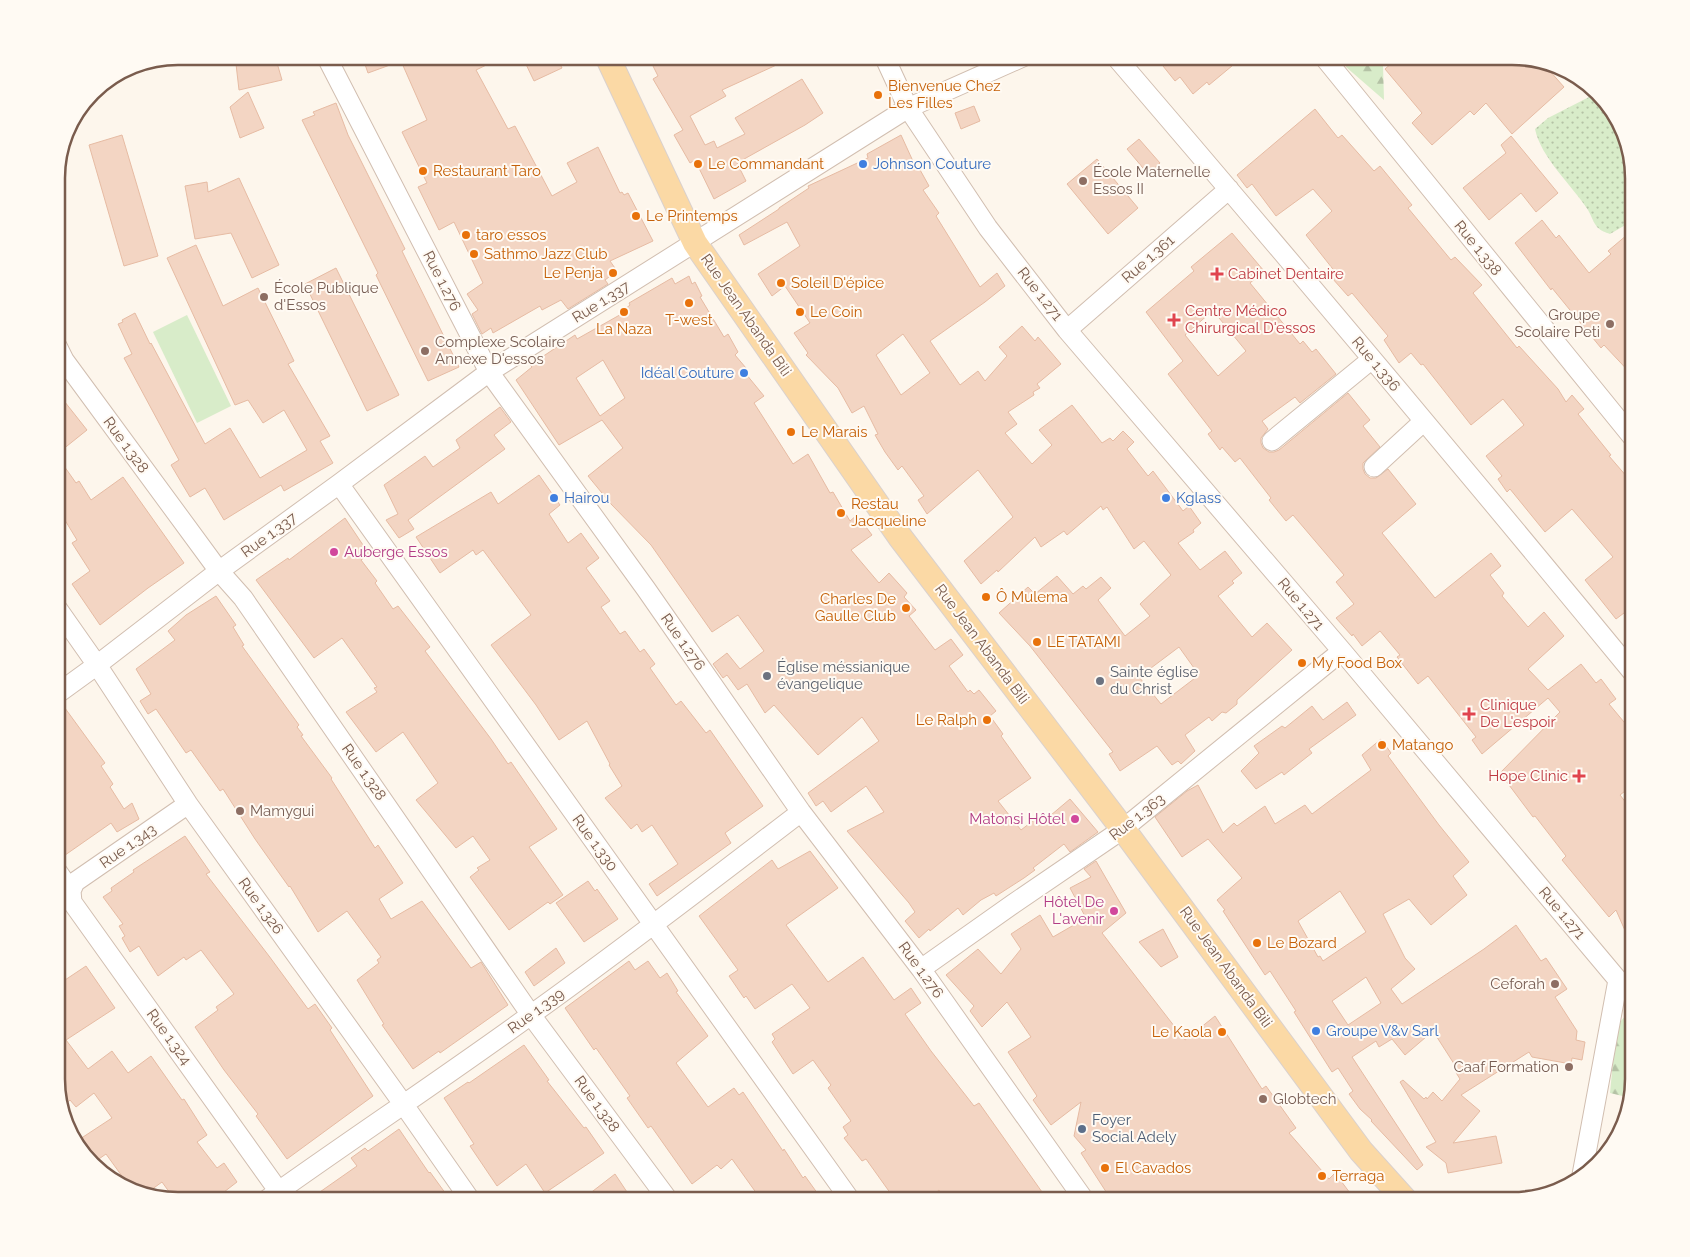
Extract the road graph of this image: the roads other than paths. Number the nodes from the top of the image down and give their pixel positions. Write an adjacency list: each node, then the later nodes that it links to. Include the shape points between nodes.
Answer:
1 (331, 65): 13 (street, Rue 1.276)
2 (611, 65): 9 (main road, Rue Jean Abanda Bili)
3 (888, 65): 7 (street, Rue 1.271)
4 (1005, 65): 7 (street, Rue 1.337)
5 (1123, 65): 8 (street, Rue 1.336)
6 (1330, 65): 15 (street, Rue 1.338)
7 (908, 108): 9 (street, Rue 1.337); 10 (street, Rue 1.271, via 988,228)
8 (1229, 189): 10 (street, Rue 1.361); 11 (street, Rue 1.336)
9 (695, 243): 13 (street, Rue 1.337); 27 (main road, Rue Jean Abanda Bili, via 900,537)
10 (1068, 330): 21 (street, Rue 1.271)
11 (1372, 359): 14 (street, Rue 1.336); 16 (street)
12 (65, 360): 19 (street, Rue 1.328)
13 (489, 372): 18 (street, Rue 1.337); 26 (street, Rue 1.276)
14 (1424, 421): 17 (street); 22 (street, Rue 1.336)
15 (1625, 429)
16 (1272, 441)
17 (1374, 467)
18 (339, 484): 19 (street, Rue 1.337); 30 (street, Rue 1.330)
19 (219, 571): 23 (street, Rue 1.337); 34 (street, Rue 1.328, via 243,598)
20 (65, 621): 23 (street, Rue 1.326)
21 (1342, 651): 27 (street, Rue 1.363); 32 (street, Rue 1.271)
22 (1625, 663)
23 (97, 665): 24 (street, Rue 1.337); 25 (street, Rue 1.326)
24 (65, 688)
25 (188, 804): 29 (street, Rue 1.343, via 74,882); 35 (street, Rue 1.326)
26 (801, 812): 30 (street, Rue 1.339); 31 (street, Rue 1.276)
27 (1123, 829): 31 (street, Rue 1.363); 43 (main road, Rue Jean Abanda Bili, via 1361,1151)
28 (65, 883): 29 (street, Rue 1.324)
29 (71, 891): 37 (street, Rue 1.324, via 72,902)
30 (654, 925): 34 (street, Rue 1.339); 41 (street, Rue 1.330)
31 (922, 969): 42 (street, Rue 1.276)
32 (1625, 977)
33 (1625, 982): 36 (street, Rue 1.271)
34 (531, 1015): 35 (street, Rue 1.339); 40 (street, Rue 1.328)
35 (404, 1105): 38 (street, Rue 1.339); 39 (street, Rue 1.326)
36 (1584, 1166)
37 (274, 1192)
38 (284, 1192)
39 (465, 1192)
40 (662, 1192)
41 (845, 1192)
42 (1079, 1192)
43 (1398, 1192)

